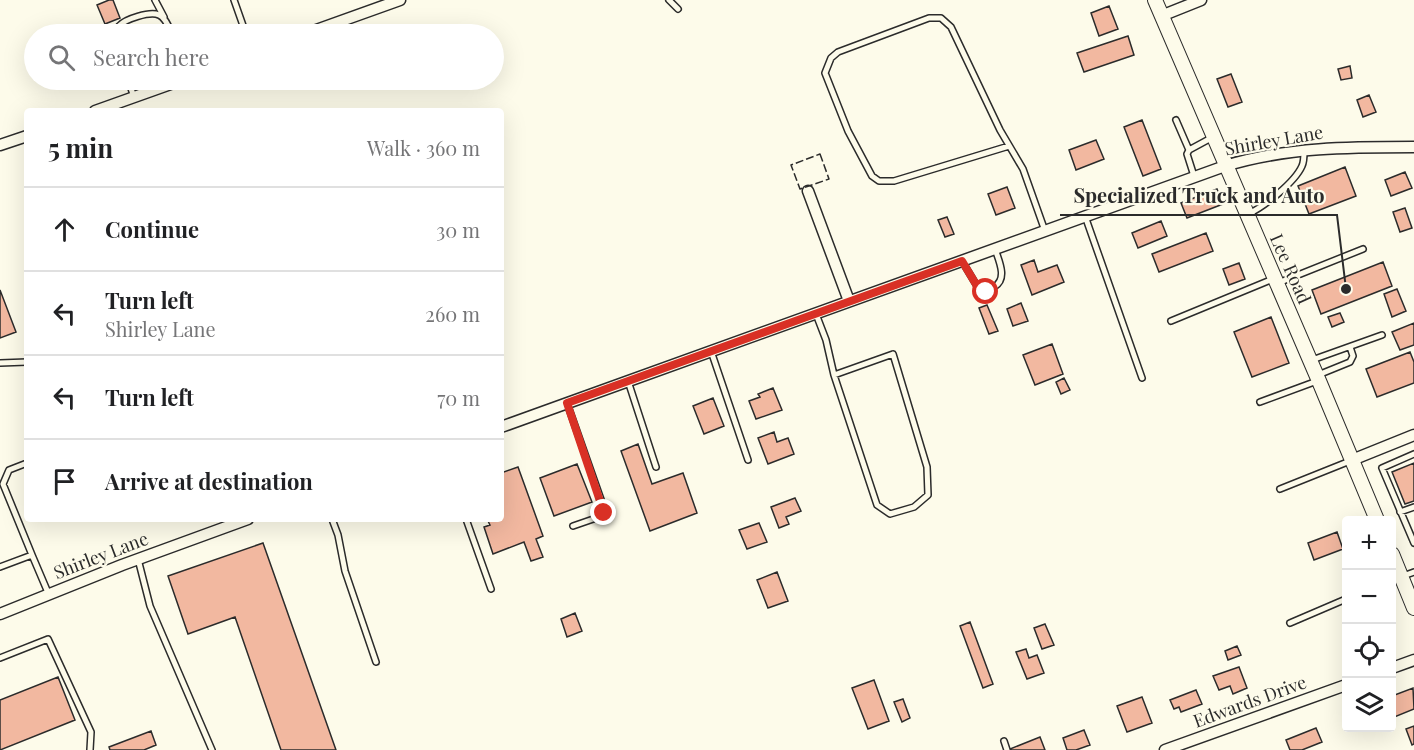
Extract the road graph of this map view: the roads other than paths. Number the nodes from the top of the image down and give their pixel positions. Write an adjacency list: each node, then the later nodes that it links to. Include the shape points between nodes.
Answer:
1 (155, 0): 9 (lane)
2 (234, 0): 12 (lane)
3 (400, 0): 13 (street)
4 (669, 0): 7 (lane)
5 (1155, 0): 8 (main road, Lee Road)
6 (1201, 0): 8 (street)
7 (678, 9)
8 (1161, 16): 20 (main road, Lee Road)
9 (164, 19): 10 (lane, via 148,14); 11 (lane)
10 (122, 24)
11 (167, 24)
12 (242, 24)
13 (333, 24)
14 (132, 90): 16 (lane)
15 (154, 90): 16 (street)
16 (134, 97): 17 (street)
17 (103, 108)
18 (1176, 120): 24 (lane)
19 (24, 137): 21 (street)
20 (1213, 137): 24 (lane); 26 (main road, Lee Road)
21 (0, 145)
22 (1009, 146): 22 (lane, via 951,27 941,18 929,18 831,58 825,74 834,99 872,176 879,182 894,181); 31 (lane, via 1023,169)
23 (1414, 147): 25 (street, Shirley Lane)
24 (1189, 150): 27 (lane)
25 (1304, 151): 26 (street, Shirley Lane); 29 (lane, via 1303,165 1288,184 1261,208)
26 (1225, 166): 27 (street, Shirley Lane); 29 (main road, Lee Road)
27 (1194, 176): 30 (street, Shirley Lane)
28 (808, 191): 36 (street)
29 (1246, 215): 35 (main road, Lee Road)
30 (1085, 216): 31 (street, Shirley Lane); 46 (lane)
31 (1044, 231): 32 (street, Shirley Lane)
32 (995, 249): 34 (street, Shirley Lane); 34 (lane, via 1002,278 986,292 975,285)
33 (1363, 249): 35 (lane)
34 (962, 261): 36 (street, Shirley Lane)
35 (1275, 281): 38 (lane); 42 (main road, Lee Road)
36 (849, 301): 37 (street, Shirley Lane)
37 (816, 314): 41 (street, Shirley Lane); 45 (lane)
38 (1171, 321)
39 (1382, 336): 40 (lane)
40 (1350, 347): 42 (lane); 47 (lane, via 1350,362)
41 (711, 351): 48 (street, Shirley Lane); 54 (lane)
42 (1310, 360): 47 (main road, Lee Road)
43 (24, 362): 44 (lane)
44 (0, 363)
45 (834, 375): 45 (lane, via 877,505 890,514 914,507 928,495 927,467 893,354)
46 (1142, 378)
47 (1318, 378): 49 (lane); 55 (main road, Lee Road)
48 (628, 381): 50 (street, Shirley Lane); 57 (lane)
49 (1260, 402)
50 (567, 403): 51 (street, Shirley Lane); 65 (lane, via 605,511 602,516)
51 (504, 426)
52 (1414, 435): 55 (street)
53 (1414, 454): 60 (lane, via 1382,468)
54 (748, 459)
55 (1352, 460): 58 (lane); 61 (main road, Lee Road)
56 (24, 464): 67 (lane, via 9,470 3,484)
57 (656, 466)
58 (1280, 489)
59 (1414, 507): 60 (lane)
60 (1401, 512): 66 (lane)
61 (1375, 516)
62 (237, 522): 68 (street, Shirley Lane)
63 (333, 522): 79 (lane)
64 (467, 522): 71 (lane)
65 (573, 526)
66 (1414, 543)
67 (32, 555): 69 (lane); 72 (lane)
68 (138, 559): 72 (street, Shirley Lane); 84 (lane, via 150,606)
69 (0, 567)
70 (1402, 576): 74 (main road)
71 (491, 589)
72 (49, 594): 75 (street, Shirley Lane)
73 (1342, 600): 76 (lane)
74 (1414, 608)
75 (0, 614)
76 (1290, 623)
77 (0, 658): 83 (lane, via 48,639 91,732)
78 (1414, 660): 80 (street)
79 (376, 662)
80 (1396, 667)
81 (1342, 687): 86 (street, Edwards Drive)
82 (1004, 741): 85 (lane)
83 (90, 750)
84 (212, 750)
85 (1007, 750)
86 (1165, 750)

